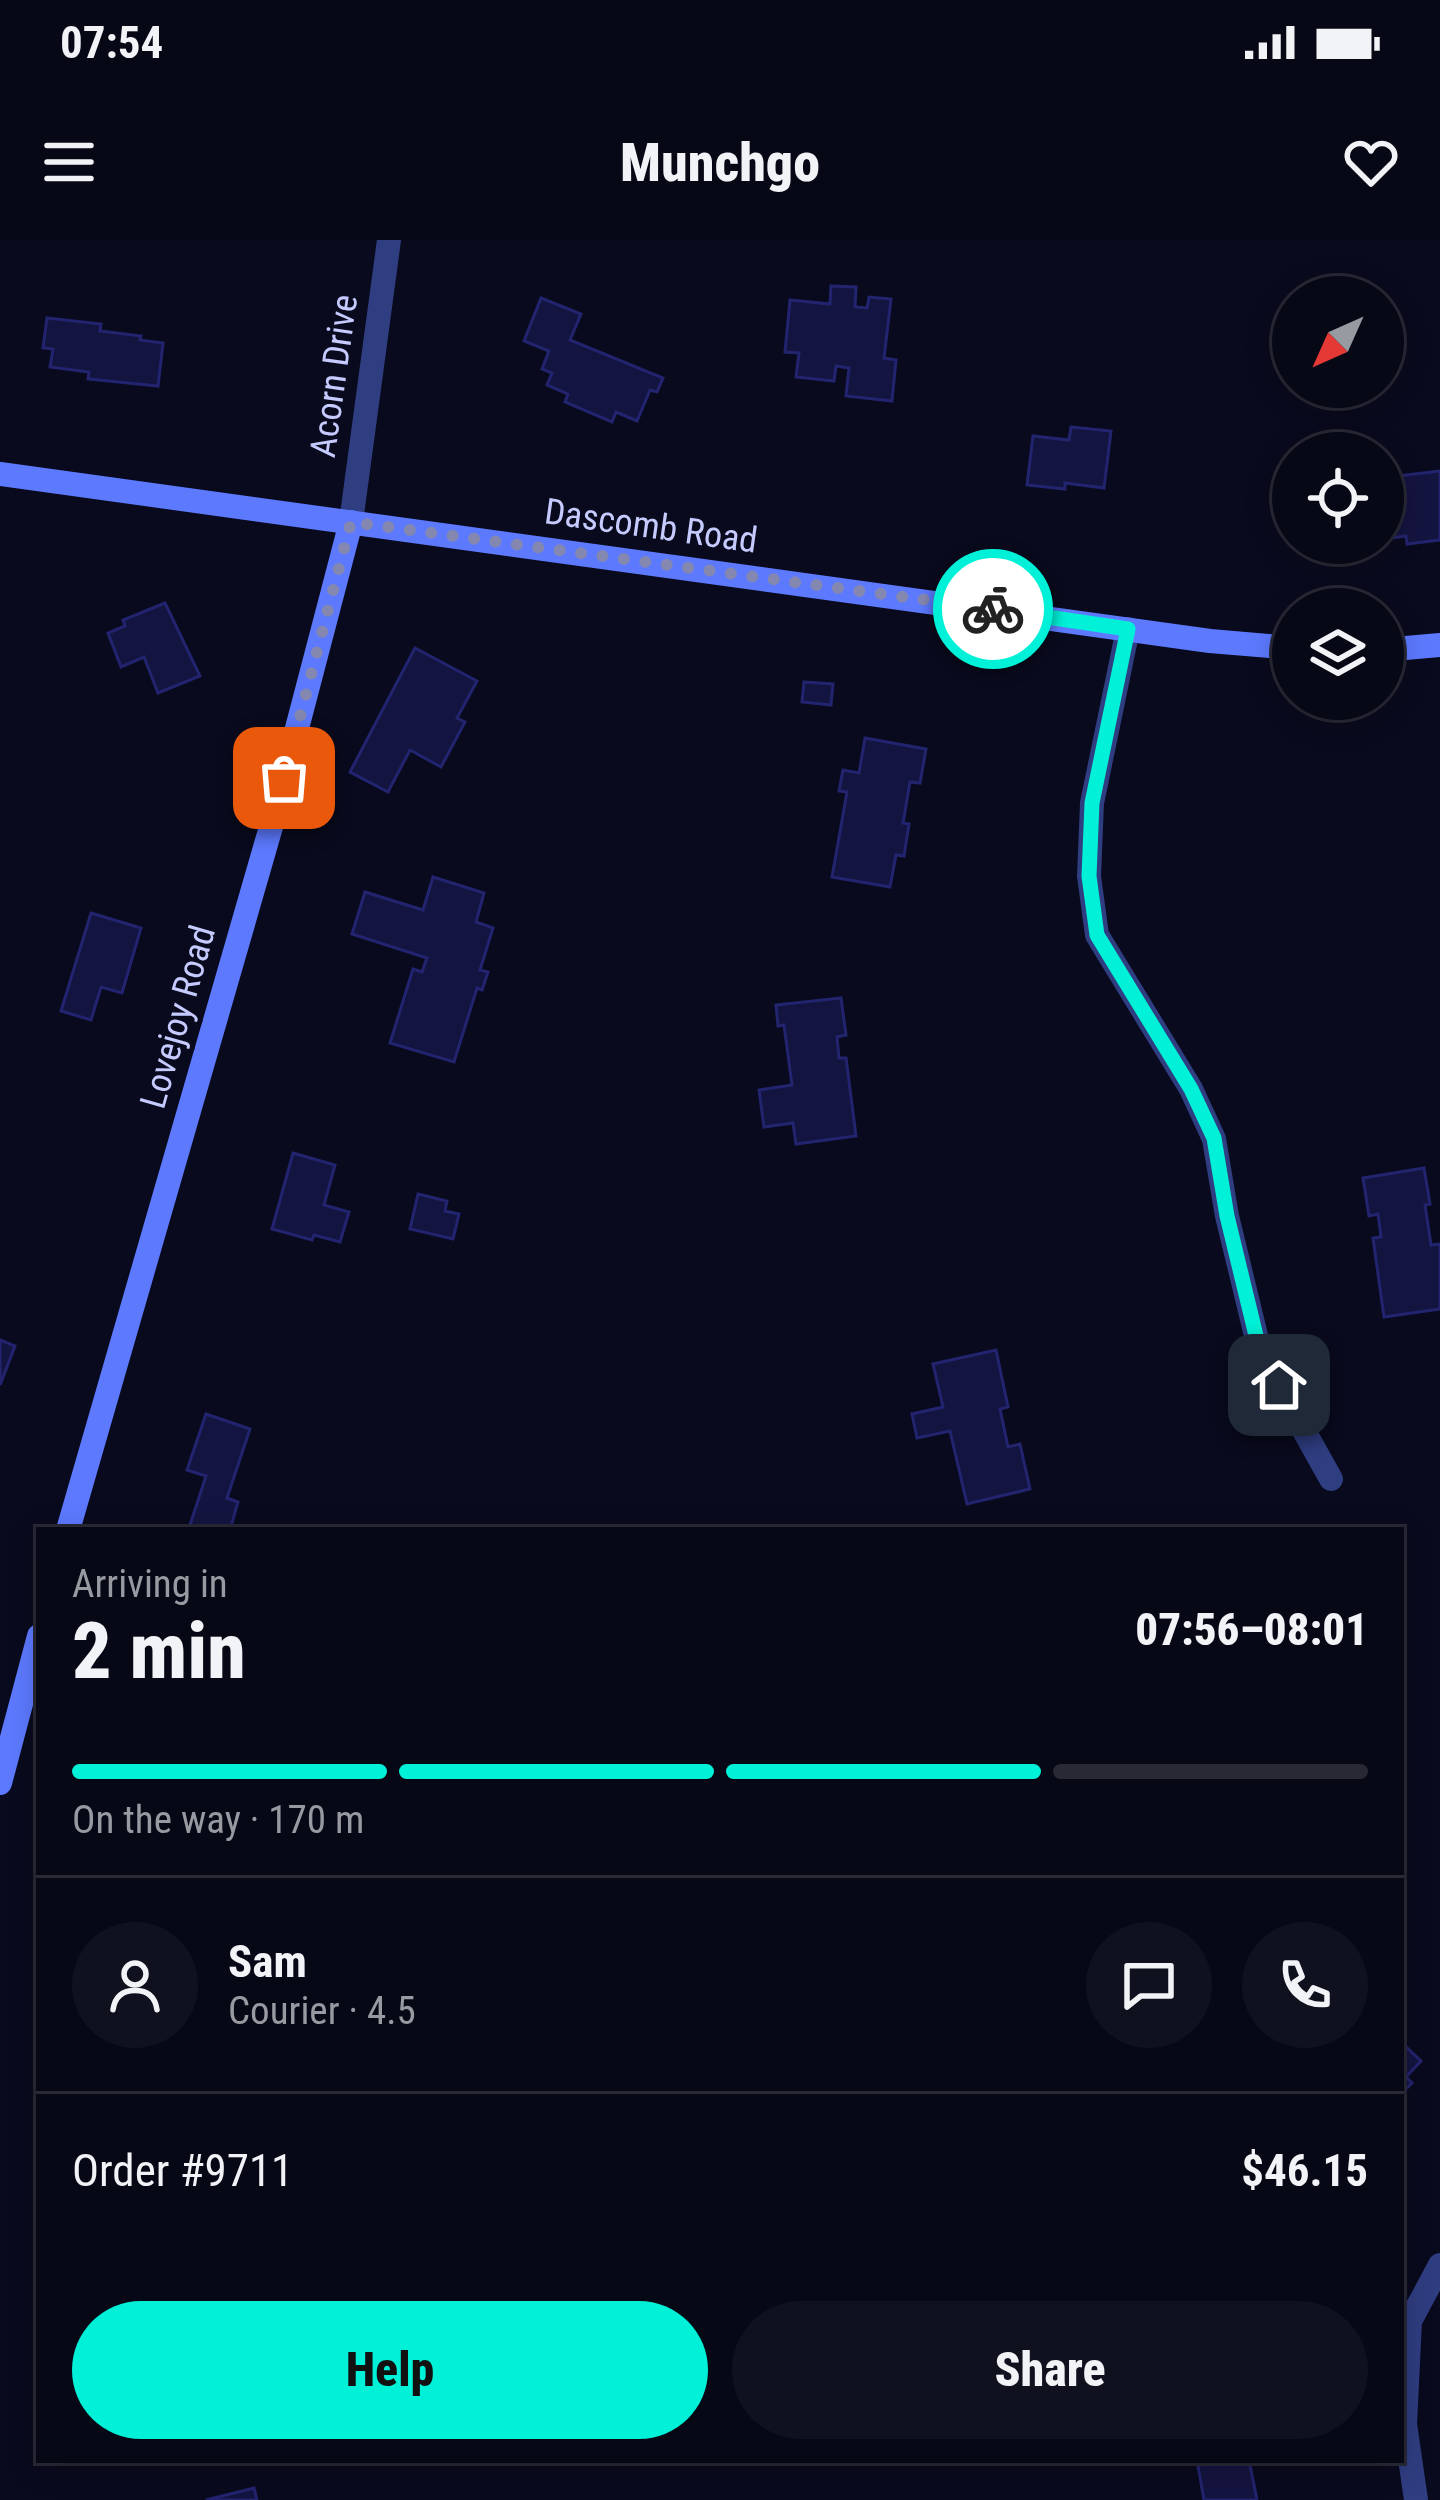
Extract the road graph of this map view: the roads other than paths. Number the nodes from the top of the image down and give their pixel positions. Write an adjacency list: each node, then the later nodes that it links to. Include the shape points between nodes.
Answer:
1 (389, 240): 3 (street, Acorn Drive)
2 (0, 474): 3 (main road, Dascomb Road)
3 (351, 522): 4 (main road, Dascomb Road); 9 (main road, Lovejoy Road)
4 (1128, 629): 6 (main road, Dascomb Road); 8 (street, via 1092,803 1097,935 1214,1138 1260,1352)
5 (1440, 644): 7 (main road)
6 (1272, 646)
7 (1404, 648)
8 (1331, 1479)
9 (69, 1527)
10 (36, 1647): 11 (main road)
11 (0, 1783)
12 (1440, 2265): 13 (street, via 1410,2321 1405,2424)
13 (1416, 2500)

